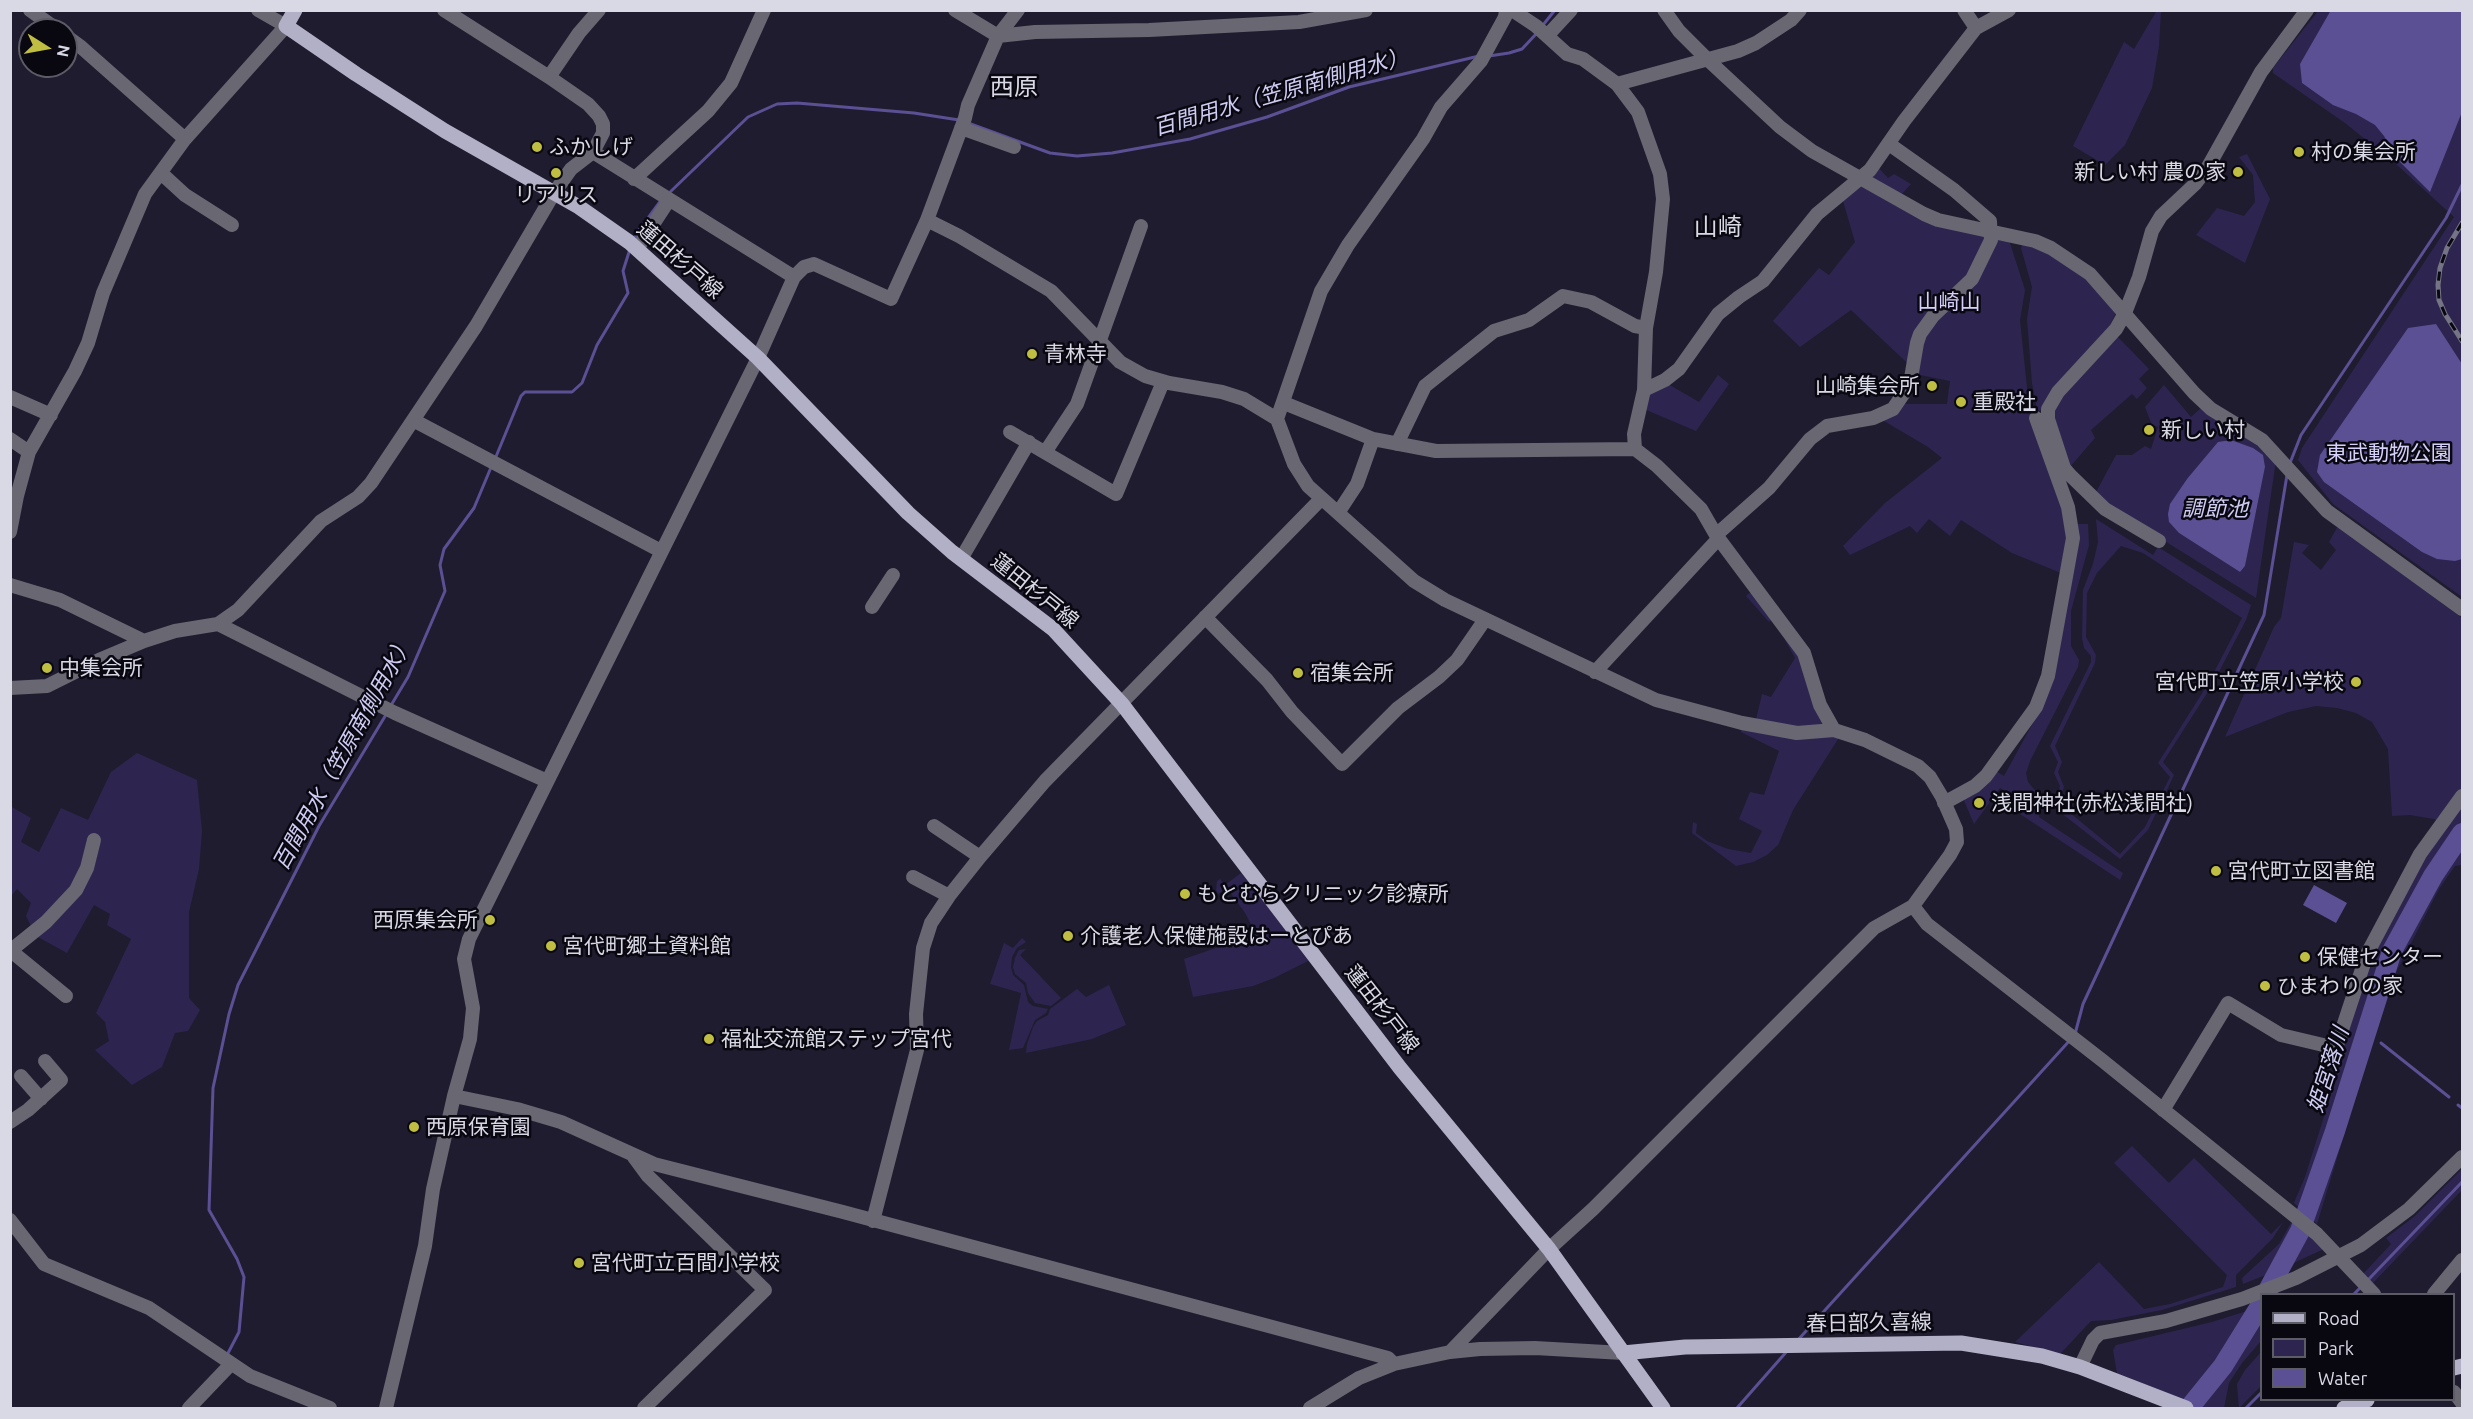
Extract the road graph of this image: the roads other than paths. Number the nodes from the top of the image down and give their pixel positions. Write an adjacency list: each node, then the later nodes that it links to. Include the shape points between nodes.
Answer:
1 (258, 10): 17 (street)
2 (295, 10): 17 (main road)
3 (444, 10): 23 (street)
4 (599, 10): 23 (street)
5 (764, 10): 31 (street, via 731,83 708,111)
6 (955, 10): 19 (street)
7 (1018, 10): 19 (street)
8 (1366, 10): 19 (street, via 1289,23)
9 (1506, 10): 48 (street, via 1481,61 1441,107 1321,291)
10 (1512, 10): 20 (street)
11 (1571, 10): 20 (street)
12 (1664, 10): 22 (street)
13 (1800, 10): 22 (street, via 1756,43)
14 (1964, 10): 18 (street)
15 (2009, 10): 18 (street)
16 (2307, 10): 41 (street, via 2261,72 2208,167 2161,216 2152,231)
17 (286, 26): 26 (street); 33 (main road, 蓮田杉戸線, via 445,131)
18 (1976, 28): 27 (street)
19 (998, 36): 25 (street)
20 (1547, 36): 24 (street, via 1567,54 1583,59)
21 (78, 45): 26 (street)
22 (1707, 59): 24 (street); 32 (street, via 1788,134)
23 (549, 77): 29 (street, via 599,116 603,133)
24 (1617, 84): 42 (street, via 1638,112 1660,174 1663,199)
25 (962, 128): 28 (street); 35 (street)
26 (185, 139): 30 (street)
27 (1889, 144): 32 (street); 38 (street, via 1954,190 1990,221)
28 (1014, 147)
29 (593, 152): 31 (street); 33 (street, via 571,169)
30 (161, 173): 36 (street, via 185,195); 49 (street, via 145,195 103,293 88,343)
31 (634, 179): 34 (street)
32 (1859, 180): 38 (street, via 1938,220); 46 (street, via 1817,214 1763,281 1718,315 1679,369)
33 (554, 193): 39 (main road, 蓮田杉戸線); 52 (street, via 476,326)
34 (669, 200): 39 (street); 40 (street)
35 (927, 220): 40 (street, via 891,299 814,264 804,267); 43 (street, via 1052,291)
36 (232, 225)
37 (1142, 226): 43 (street)
38 (1992, 231): 41 (street, via 2051,248 2090,274); 66 (street, via 1972,279 1920,334 1910,384 1893,410 1827,426)
39 (637, 249): 44 (main road, 蓮田杉戸線)
40 (795, 277): 44 (street)
41 (2125, 313): 61 (street, via 2048,409 2064,468); 73 (street, via 2194,393 2211,409 2262,440 2327,511)
42 (1646, 328): 46 (street); 57 (street, via 1591,302 1563,296 1529,320 1494,331 1425,386)
43 (1100, 341): 45 (street, via 1120,362); 59 (street, via 1077,404)
44 (758, 358): 68 (street); 69 (main road, 蓮田杉戸線, via 908,513)
45 (1163, 382): 51 (street, via 1244,399); 59 (street, via 1116,494)
46 (1644, 390): 58 (street, via 1634,434)
47 (10, 397): 49 (street)
48 (1284, 403): 51 (street); 55 (street)
49 (51, 415): 60 (street)
50 (2036, 418): 63 (street)
51 (1277, 419): 62 (street, via 1294,464)
52 (413, 420): 68 (street); 76 (street, via 358,497 321,521 238,610)
53 (1010, 432): 56 (street)
54 (10, 439): 60 (street)
55 (1373, 439): 57 (street); 64 (street, via 1357,484)
56 (1029, 442): 59 (street); 69 (street)
57 (1397, 444): 58 (street, via 1436,451)
58 (1635, 449): 66 (street, via 1701,509)
59 (1046, 451)
60 (29, 452): 65 (street)
61 (2090, 494): 63 (street); 67 (street, via 2105,508)
62 (1321, 499): 64 (street); 74 (street)
63 (2067, 507): 84 (street, via 2073,546 2044,688 2036,707 1986,776)
64 (1338, 513): 75 (street, via 1414,581)
65 (10, 532)
66 (1717, 536): 78 (street); 81 (street, via 1804,653 1820,705)
67 (2159, 541)
68 (661, 551): 82 (street)
69 (961, 559): 80 (main road, 蓮田杉戸線, via 1053,629)
70 (893, 575): 72 (street)
71 (10, 585): 77 (street, via 60,600)
72 (872, 607)
73 (2463, 609)
74 (1206, 617): 75 (street, via 1342,764 1398,708 1457,660); 80 (street)
75 (1484, 621): 78 (street)
76 (218, 624): 77 (street); 82 (street, via 395,713)
77 (144, 641): 79 (street, via 47,686)
78 (1595, 672): 81 (street, via 1656,700 1742,723 1797,733)
79 (10, 688)
80 (1122, 704): 87 (street, via 1045,781); 103 (main road, 蓮田杉戸線, via 1400,1068)
81 (1834, 730): 84 (street, via 1882,747 1918,766 1930,777)
82 (547, 781): 95 (street, via 469,939 464,958 473,1008 470,1039)
83 (2463, 796): 97 (street, via 2420,854 2367,954 2336,1048 2288,1038 2228,1003)
84 (1944, 803): 90 (street, via 1956,829 1957,843)
85 (934, 826): 87 (street)
86 (94, 840): 91 (street, via 76,890)
87 (980, 857): 89 (street)
88 (913, 877): 89 (street)
89 (949, 896): 102 (street, via 931,923 923,948 916,1014 917,1050)
90 (1912, 906): 97 (street, via 1927,924); 103 (street, via 1875,928)
91 (11, 951): 92 (street)
92 (66, 996)
93 (45, 1061): 96 (street, via 61,1080)
94 (21, 1076): 96 (street)
95 (454, 1096): 99 (street, via 561,1122); 117 (street, via 425,1246)
96 (41, 1099): 98 (street)
97 (2163, 1110): 104 (street)
98 (10, 1122)
99 (634, 1157): 102 (street); 118 (street, via 648,1176 765,1290)
100 (2463, 1157): 104 (street, via 2409,1209 2361,1245)
101 (10, 1220): 110 (street, via 44,1264 148,1308)
102 (873, 1221): 111 (street, via 1388,1358)
103 (1549, 1249): 108 (street); 109 (main road, 蓮田杉戸線)
104 (2339, 1256): 106 (street); 112 (street, via 2250,1296 2166,1321 2100,1334 2092,1340)
105 (2463, 1260): 107 (street)
106 (2367, 1286)
107 (2435, 1293)
108 (1450, 1352): 109 (street, via 1535,1348); 111 (street)
109 (1623, 1353): 112 (main road, 春日部久喜線, via 1685,1347 1961,1343 2032,1354); 120 (main road)
110 (231, 1364): 115 (street); 116 (street, via 250,1376)
111 (1394, 1364): 119 (street, via 1359,1378)
112 (2080, 1367): 114 (main road, 春日部久喜線)
113 (2364, 1401): 121 (main road)
114 (2180, 1406)
115 (189, 1408)
116 (330, 1408)
117 (386, 1408)
118 (644, 1408)
119 (1310, 1408)
120 (1663, 1408)
121 (2344, 1408)

